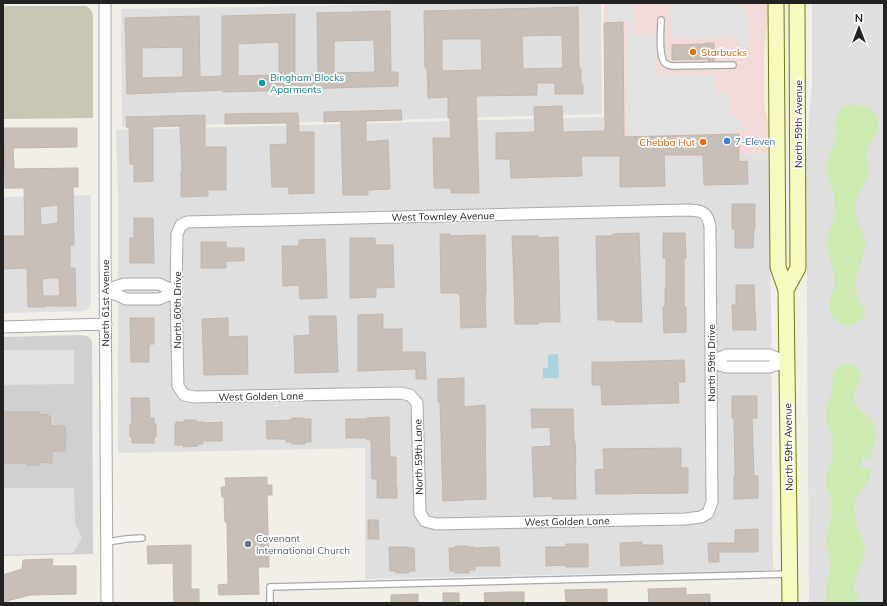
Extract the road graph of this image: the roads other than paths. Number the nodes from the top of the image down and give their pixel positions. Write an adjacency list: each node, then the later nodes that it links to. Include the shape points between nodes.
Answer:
1 (105, 3): 8 (street, North 61st Avenue)
2 (776, 3): 9 (main road, North 59th Avenue, via 778,267)
3 (797, 3): 9 (main road, North 59th Avenue, via 798,268)
4 (661, 20): 5 (lane, via 661,55 666,65)
5 (733, 65)
6 (705, 214): 7 (street, West Townley Avenue, via 697,210 686,210 188,222); 13 (street, North 59th Drive, via 710,227)
7 (181, 225): 10 (street, North 60th Drive, via 177,234)
8 (106, 290): 10 (street, via 124,284 159,284); 11 (street, North 61st Avenue)
9 (786, 290): 14 (main road, North 59th Avenue)
10 (176, 292): 15 (street, North 60th Drive, via 177,378 178,386)
11 (106, 324): 12 (street); 20 (street, North 61st Avenue)
12 (3, 326)
13 (711, 362): 14 (street, via 726,355 770,355); 17 (street, North 59th Drive, via 712,502)
14 (787, 362): 21 (main road, North 59th Avenue)
15 (184, 394): 16 (street, West Golden Lane, via 194,397 400,393)
16 (410, 395): 18 (street, North 59th Lane, via 417,403 420,513)
17 (708, 513): 18 (street, West Golden Lane, via 701,518 686,519 436,524)
18 (425, 521)
19 (142, 538): 20 (lane)
20 (107, 542): 22 (street, North 61st Avenue)
21 (790, 574): 23 (lane, via 270,587); 24 (main road, North 59th Avenue)
22 (107, 603)
23 (270, 603)
24 (790, 603)

